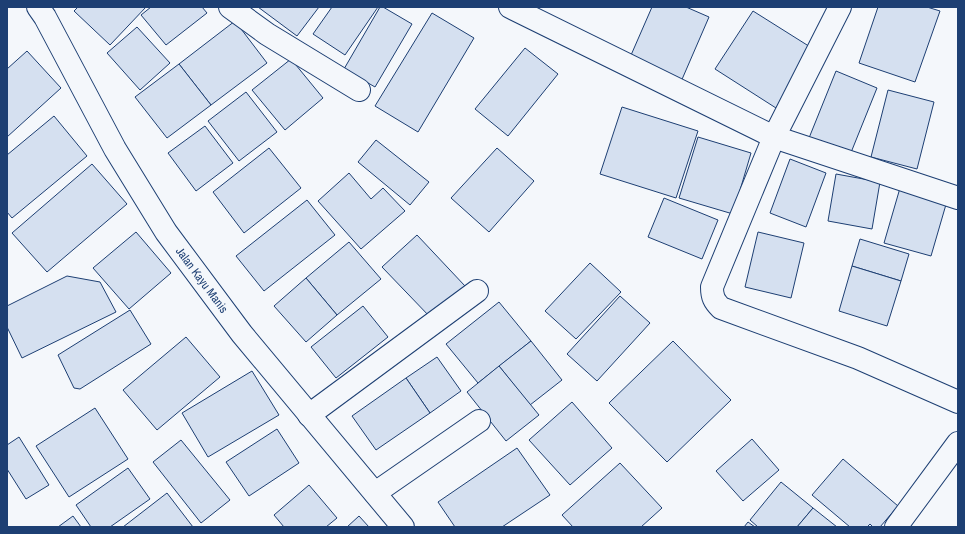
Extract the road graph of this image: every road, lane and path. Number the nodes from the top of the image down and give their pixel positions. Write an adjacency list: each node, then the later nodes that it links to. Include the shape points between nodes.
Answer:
1 (230, 7): 5 (street, via 267,34)
2 (510, 7): 6 (street)
3 (840, 7): 6 (street)
4 (47, 10): 10 (street, Jalan Kayu Manis, via 115,148 166,232 242,334)
5 (359, 90)
6 (774, 137): 7 (street); 9 (street, via 712,287 714,302 721,308 858,358)
7 (958, 198)
8 (477, 291): 10 (street)
9 (958, 402)
10 (309, 415): 13 (street, Jalan Kayu Manis)
11 (479, 421): 13 (street)
12 (958, 443): 15 (street)
13 (375, 493): 14 (street, Jalan Kayu Manis)
14 (403, 527)
15 (896, 527)

